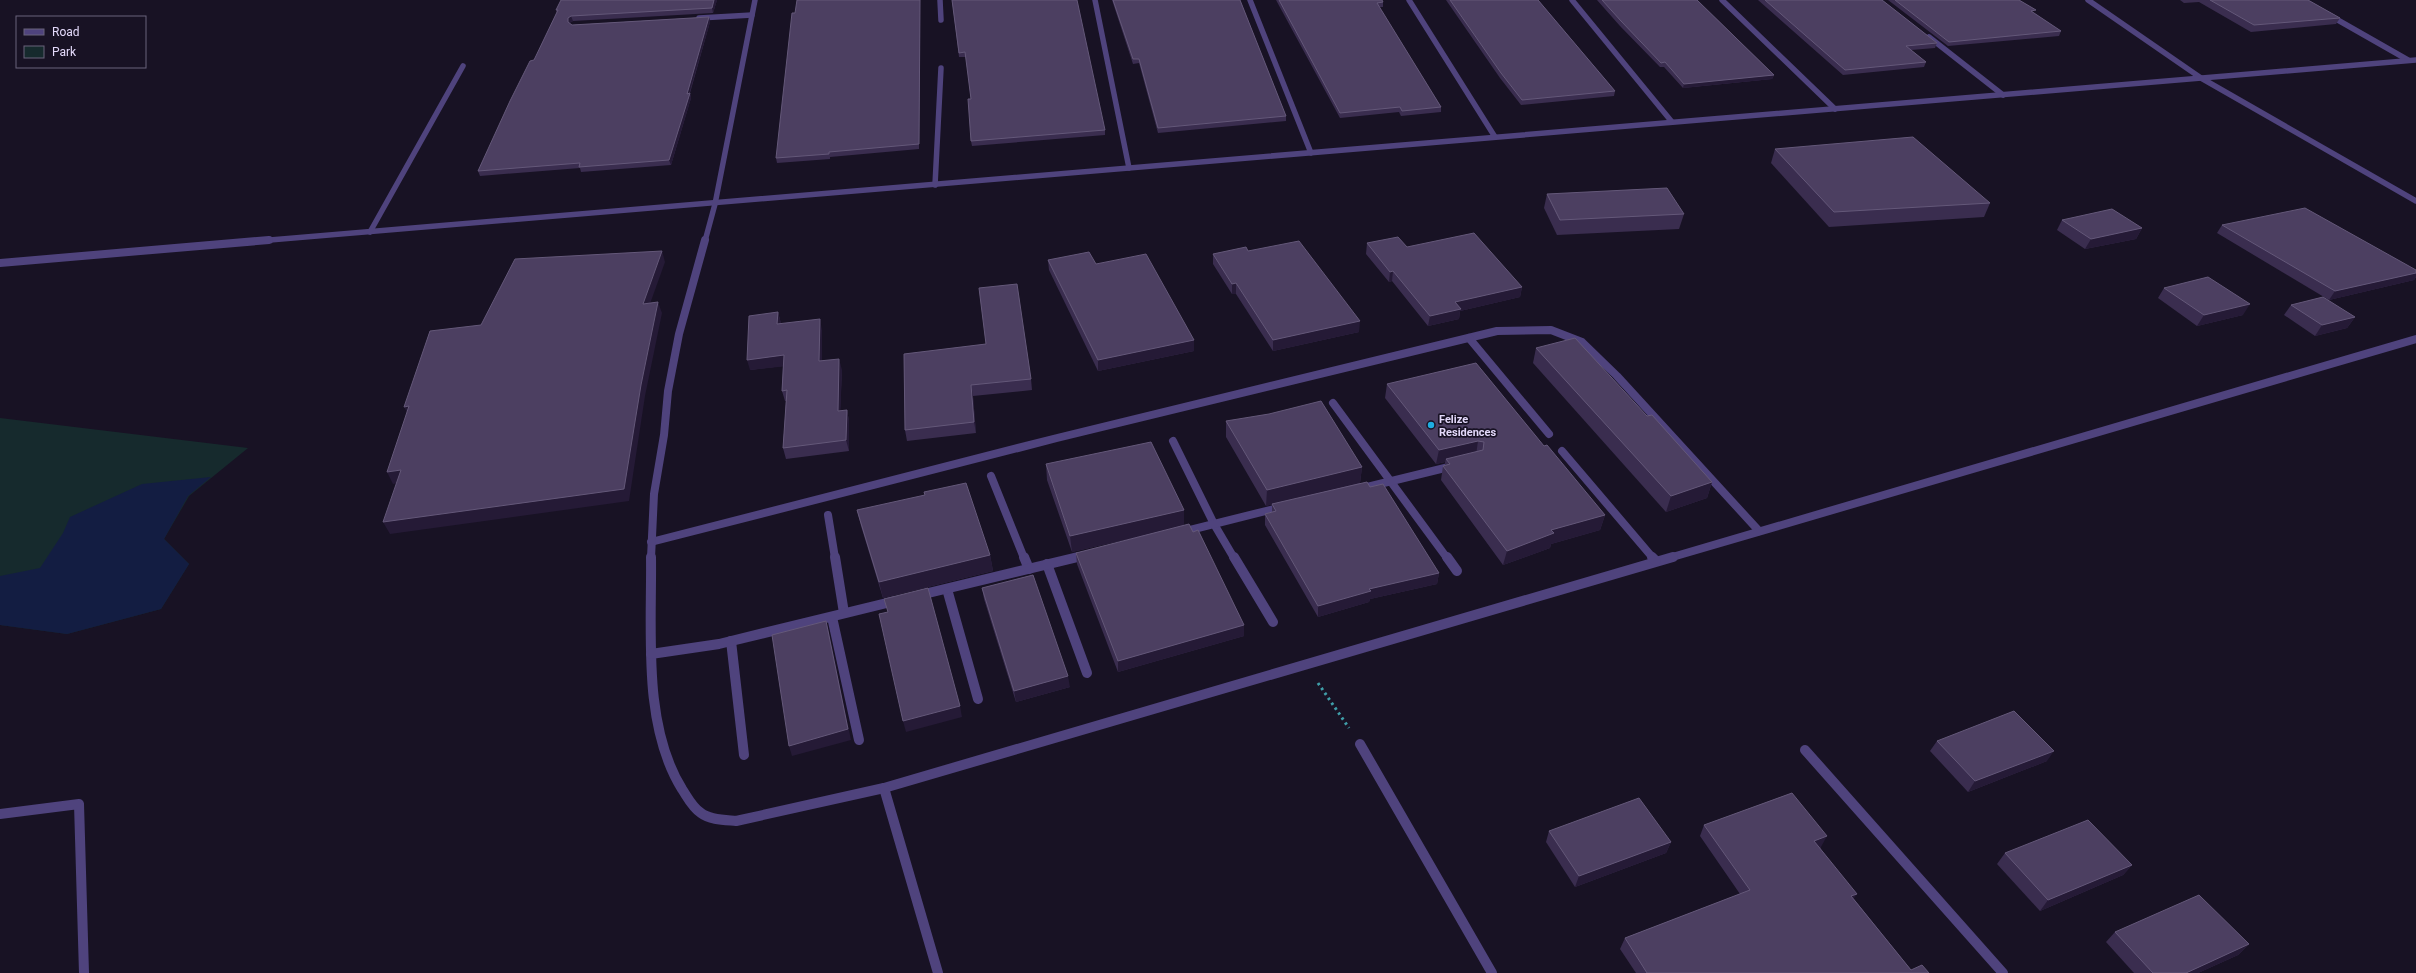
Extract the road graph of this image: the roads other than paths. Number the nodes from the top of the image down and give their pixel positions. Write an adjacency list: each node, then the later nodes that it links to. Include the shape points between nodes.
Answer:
1 (755, 0): 10 (street)
2 (940, 0): 12 (street)
3 (1095, 0): 25 (street)
4 (1250, 0): 24 (street)
5 (1409, 0): 23 (street)
6 (1572, 0): 22 (street)
7 (1722, 0): 21 (street)
8 (2088, 0): 19 (street)
9 (2322, 11): 14 (street)
10 (752, 15): 11 (street); 28 (street)
11 (690, 18)
12 (941, 20)
13 (1924, 33): 20 (street)
14 (2408, 60): 15 (street); 16 (street); 19 (street)
15 (2416, 60)
16 (2416, 64)
17 (463, 66): 29 (street)
18 (941, 68): 26 (street)
19 (2201, 78): 20 (street); 27 (street)
20 (2003, 95): 21 (street)
21 (1834, 109): 22 (street)
22 (1672, 122): 23 (street)
23 (1495, 137): 24 (street)
24 (1311, 153): 25 (street)
25 (1129, 168): 26 (street)
26 (935, 185): 28 (street)
27 (2416, 201)
28 (715, 204): 29 (street); 46 (street, via 678,341 654,494)
29 (370, 232): 30 (street)
30 (0, 263)
31 (1469, 338): 34 (street); 44 (street, via 1498,331 1530,329 1551,330 1582,342 1617,376); 46 (street, via 1057,438)
32 (2416, 339): 44 (street)
33 (1333, 403): 39 (street)
34 (1549, 434)
35 (1173, 441): 43 (street)
36 (1562, 451): 48 (street)
37 (1463, 464): 39 (street)
38 (991, 476): 50 (street)
39 (1389, 481): 40 (street); 51 (street)
40 (1351, 491)
41 (1290, 505): 43 (street)
42 (828, 515): 53 (street)
43 (1214, 524): 45 (street); 55 (street)
44 (1759, 531): 48 (street)
45 (1176, 533)
46 (651, 542): 57 (street)
47 (1092, 553): 49 (street)
48 (1656, 561): 64 (street)
49 (1047, 564): 50 (street); 58 (street)
50 (1029, 569): 52 (street)
51 (1457, 570)
52 (947, 589): 53 (street); 59 (street)
53 (844, 613): 54 (street)
54 (832, 617): 56 (street); 60 (street)
55 (1273, 622)
56 (730, 641): 57 (street); 63 (street)
57 (652, 654): 64 (street, via 652,681 660,733 670,770 692,805 702,814 736,821)
58 (1087, 673)
59 (978, 699)
60 (859, 740)
61 (1360, 744): 68 (street)
62 (1805, 750): 69 (street)
63 (744, 755)
64 (884, 788): 67 (street)
65 (0, 814): 66 (street, via 79,804)
66 (84, 973)
67 (938, 973)
68 (1492, 973)
69 (2003, 973)

